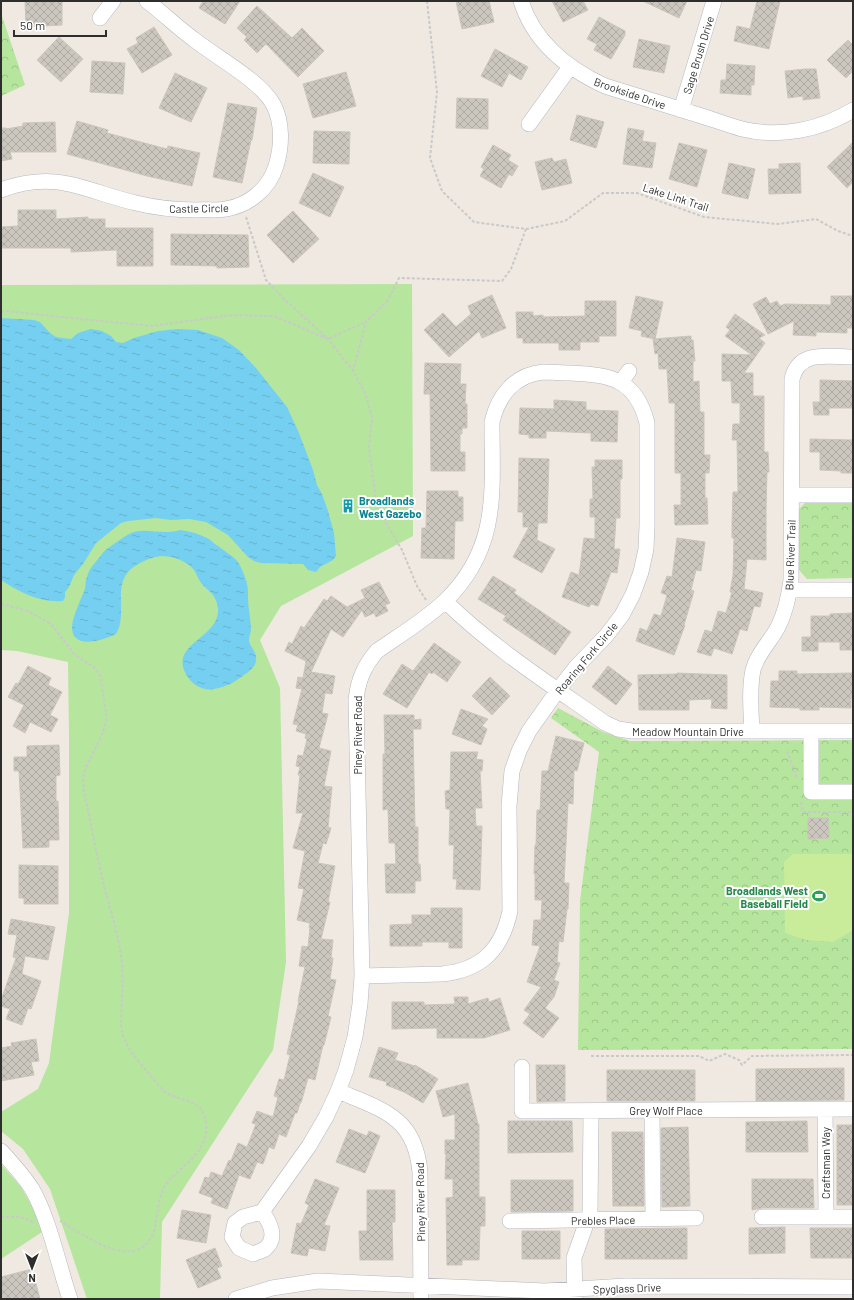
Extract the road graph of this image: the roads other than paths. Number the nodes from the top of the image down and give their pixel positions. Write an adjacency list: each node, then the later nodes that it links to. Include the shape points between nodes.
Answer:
1 (113, 1): 5 (street)
2 (147, 1): 10 (street, Castle Circle, via 195,41 265,93 273,105 280,132 279,154 270,180 261,192 242,204 225,209 180,210 136,204 69,184 31,182)
3 (521, 1): 6 (street, Brookside Drive, via 532,26 546,44)
4 (714, 1): 7 (street, Sage Brush Drive)
5 (100, 18)
6 (570, 66): 7 (street, Brookside Drive, via 605,86); 9 (street)
7 (681, 110): 8 (street, Brookside Drive, via 743,129 788,132 825,124)
8 (853, 110)
9 (529, 124)
10 (1, 190)
11 (853, 356): 13 (street, Blue River Trail, via 812,357 789,368 792,379)
12 (506, 381): 17 (street, Piney River Road, via 492,422 489,525 473,565 461,584); 18 (street, Roaring Fork Circle, via 519,380 543,372 625,377 628,388 644,411 647,423 647,525 646,549 641,572 622,615)
13 (792, 495): 14 (street); 15 (street, Blue River Trail)
14 (853, 495)
15 (790, 590): 16 (street); 19 (street, Blue River Trail, via 778,628 753,669)
16 (853, 590)
17 (440, 605): 18 (street, Meadow Mountain Drive); 23 (street, Piney River Road, via 377,651 369,660 357,687)
18 (558, 690): 19 (street, Meadow Mountain Drive, via 605,723 618,729); 23 (street, Roaring Fork Circle, via 528,731 512,771 509,806 510,911 507,926 492,958 453,973)
19 (752, 731): 20 (street, Meadow Mountain Drive)
20 (811, 731): 21 (street, Meadow Mountain Drive); 22 (street, via 811,792)
21 (853, 731)
22 (853, 792)
23 (362, 976): 25 (street, Piney River Road, via 354,1038)
24 (522, 1068): 29 (street, Grey Wolf Place, via 522,1111)
25 (338, 1091): 31 (street, Piney River Road, via 309,1146); 40 (street, Piney River Road, via 384,1110 397,1119 415,1144 420,1172)
26 (825, 1109): 27 (street, Grey Wolf Place); 28 (street, Grey Wolf Place); 33 (street, Craftsman Way)
27 (853, 1109)
28 (652, 1110): 29 (street, Grey Wolf Place); 36 (street)
29 (591, 1111): 37 (street, via 590,1215)
30 (1, 1151): 43 (street, via 32,1189)
31 (262, 1212)
32 (762, 1217): 33 (street)
33 (826, 1217): 34 (street)
34 (853, 1217)
35 (696, 1218): 36 (street, Prebles Place)
36 (653, 1219): 37 (street, Prebles Place)
37 (587, 1220): 38 (street, Prebles Place); 42 (street, via 574,1258)
38 (510, 1221)
39 (853, 1287): 41 (street, Spyglass Drive)
40 (421, 1292): 42 (street, Spyglass Drive, via 515,1290); 44 (street, Spyglass Drive, via 318,1281 272,1288)
41 (731, 1293): 42 (street, Spyglass Drive, via 625,1286)
42 (575, 1295)
43 (70, 1299)
44 (236, 1299)

